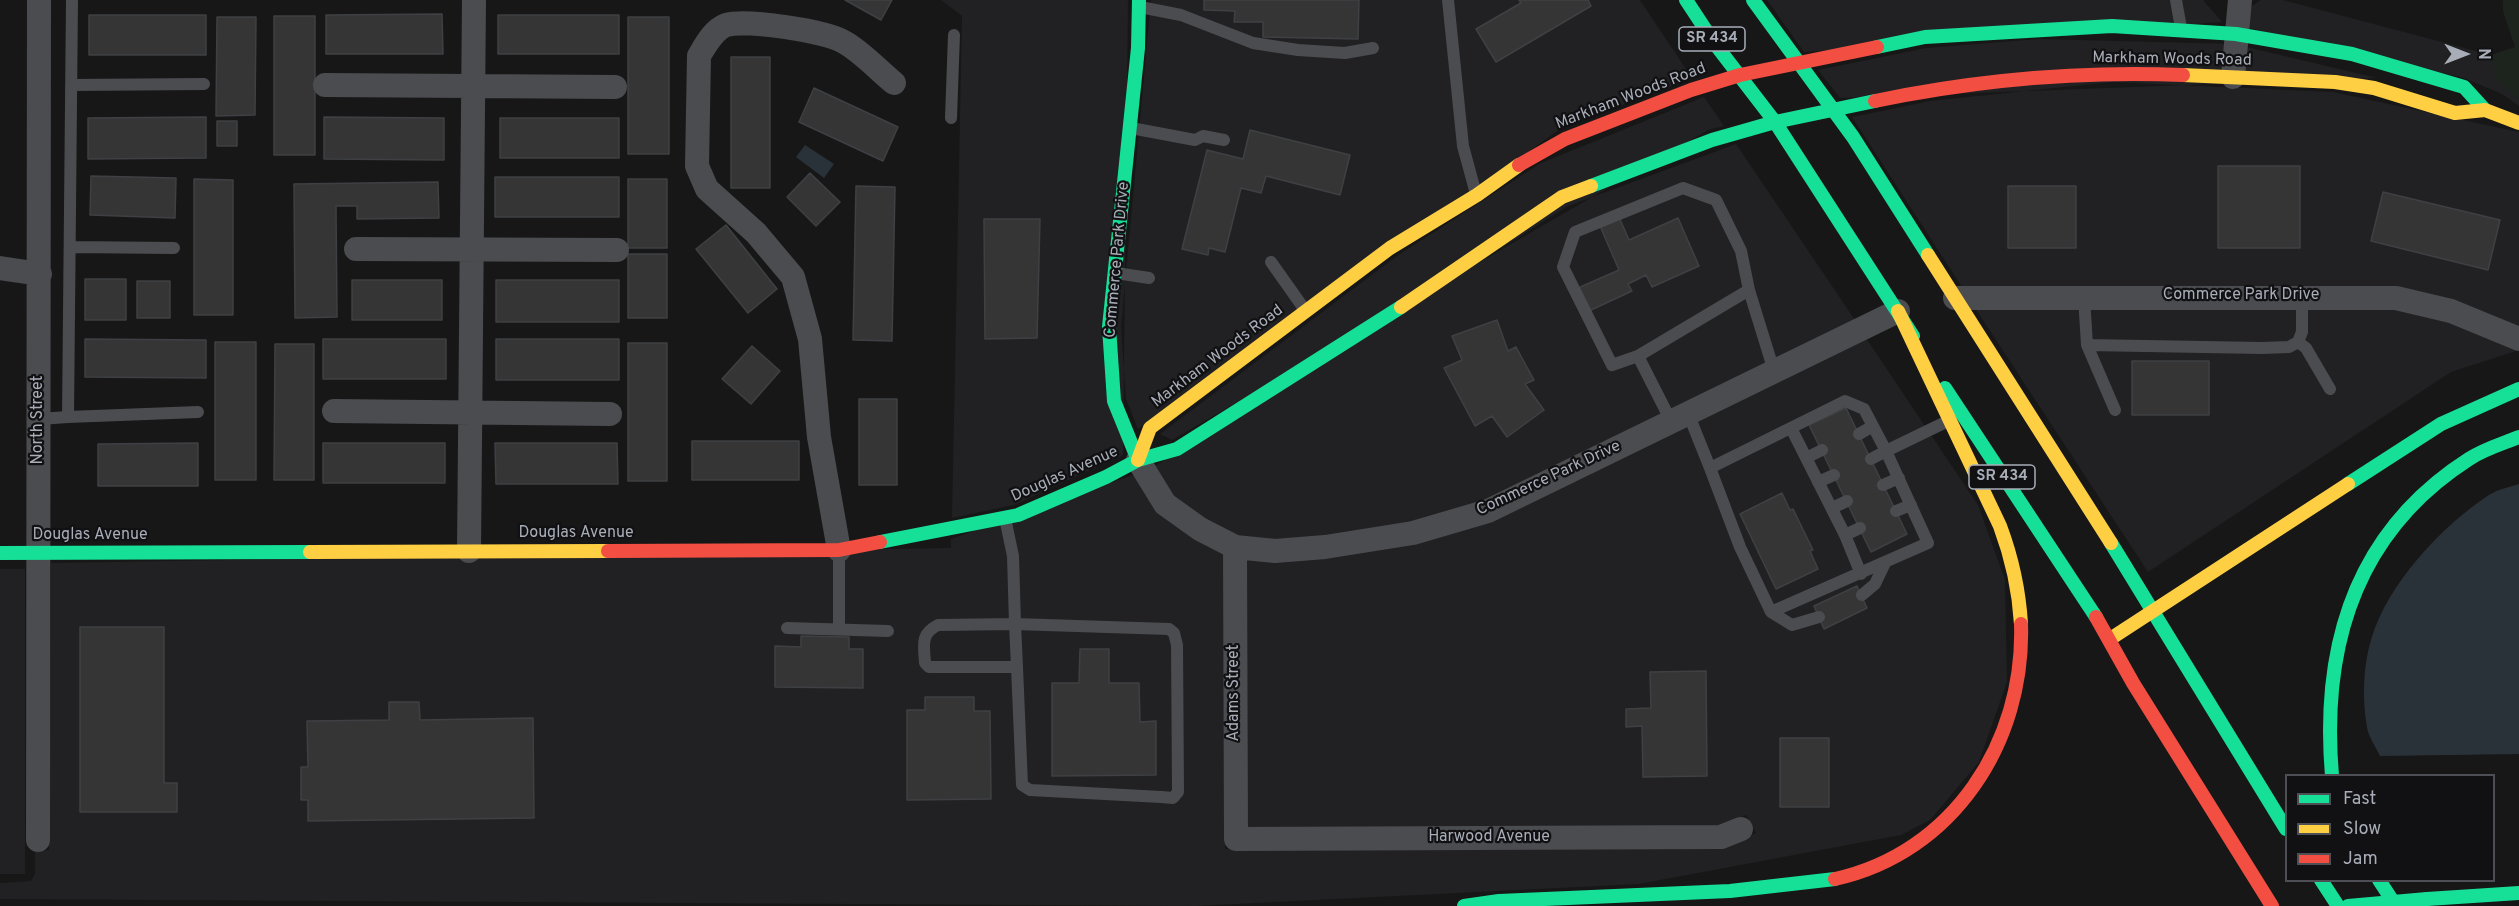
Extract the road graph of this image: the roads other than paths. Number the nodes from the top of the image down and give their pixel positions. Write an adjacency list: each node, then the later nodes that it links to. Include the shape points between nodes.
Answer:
1 (39, 0): 39 (street, North Street)
2 (72, 0): 19 (lane)
3 (474, 0): 21 (street)
4 (1448, 0): 30 (lane, via 1463,146)
5 (1686, 0): 15 (main road, SR 434)
6 (1753, 0): 14 (main road, SR 434)
7 (2176, 0): 10 (lane)
8 (2240, 0): 11 (street)
9 (1139, 3): 13 (lane, via 1253,43 1345,53); 28 (main road, Commerce Park Drive)
10 (2181, 29): 11 (main road, Markham Woods Road); 14 (main road, Markham Woods Road, via 2112,26 1925,37)
11 (2236, 34): 16 (street); 24 (main road, Markham Woods Road, via 2303,44 2403,68 2464,87)
12 (954, 35): 25 (lane)
13 (1373, 48)
14 (1799, 63): 15 (main road, Markham Woods Road); 23 (main road, SR 434)
15 (1740, 75): 26 (main road, SR 434); 30 (main road, Markham Woods Road, via 1565,139 1534,154)
16 (2233, 77): 23 (main road, Markham Woods Road, via 2112,72 2050,77 1927,90); 24 (main road, Markham Woods Road, via 2334,82 2374,88 2455,113)
17 (894, 83): 86 (street, via 844,42 821,33 756,24 725,25 707,41 699,56 697,166 707,189 756,233 793,277 810,339 819,437)
18 (204, 84): 19 (lane)
19 (71, 85): 31 (lane)
20 (325, 85): 21 (street)
21 (473, 86): 22 (street); 33 (street)
22 (615, 87)
23 (1834, 110): 26 (main road, Markham Woods Road); 44 (main road, SR 434)
24 (2485, 110): 27 (main road, Markham Woods Road)
25 (951, 118)
26 (1775, 122): 46 (main road, SR 434); 72 (main road, Markham Woods Road, via 1712,140 1562,197 1352,340 1187,443)
27 (2519, 123)
28 (1130, 128): 29 (lane, via 1195,140 1203,136); 38 (main road, Commerce Park Drive)
29 (1224, 140)
30 (1477, 195): 45 (main road, Markham Woods Road, via 1390,248)
31 (70, 247): 32 (lane); 60 (lane)
32 (174, 248)
33 (473, 248): 34 (street); 35 (street); 57 (street)
34 (356, 249)
35 (617, 250)
36 (1271, 262): 45 (lane)
37 (0, 268): 39 (street)
38 (1115, 273): 40 (lane); 72 (main road, Commerce Park Drive, via 1109,327 1114,401)
39 (40, 274): 62 (street, North Street)
40 (1149, 278)
41 (1749, 290): 50 (lane); 50 (lane, via 1741,251 1716,200 1683,188 1575,232 1563,267 1612,365); 51 (lane)
42 (2302, 296): 43 (street, Commerce Park Drive); 47 (street, Commerce Park Drive, via 2396,298 2451,311); 48 (lane, via 2302,332)
43 (2084, 297): 44 (street, Commerce Park Drive); 49 (lane)
44 (1955, 298): 94 (main road, SR 434)
45 (1306, 311): 72 (main road, Markham Woods Road, via 1150,428)
46 (1898, 311): 51 (street, Commerce Park Drive); 59 (main road, SR 434); 63 (main road)
47 (2519, 339)
48 (2298, 342): 49 (lane, via 2289,347 2262,348); 52 (lane, via 2306,348)
49 (2087, 345): 54 (lane)
50 (1638, 356): 61 (lane)
51 (1774, 371): 61 (street, Commerce Park Drive)
52 (2330, 389)
53 (2519, 389): 94 (main road, via 2441,424)
54 (2115, 410)
55 (334, 411): 57 (street)
56 (198, 412): 60 (lane)
57 (469, 412): 58 (street); 87 (street)
58 (610, 414)
59 (1963, 416): 63 (lane); 100 (main road, SR 434)
60 (68, 417): 62 (lane)
61 (1679, 417): 73 (lane); 85 (street, Commerce Park Drive, via 1488,511 1413,533 1275,551)
62 (39, 419): 89 (street, North Street)
63 (1949, 421): 69 (lane); 110 (main road, via 2011,556 2021,631 2018,683 2006,729 1990,767 1959,807 1890,861 1839,878 1784,886)
64 (1874, 426): 65 (lane, via 1864,409 1845,401); 66 (lane); 69 (lane)
65 (1791, 428): 70 (lane); 73 (lane)
66 (1858, 434)
67 (2519, 437): 102 (main road, via 2470,459 2419,497 2375,549 2343,618 2329,703)
68 (1822, 450): 70 (lane)
69 (1886, 451): 71 (lane); 75 (lane)
70 (1806, 458): 76 (lane)
71 (1871, 459)
72 (1138, 460): 82 (main road, Douglas Avenue, via 1106,477); 85 (street, Commerce Park Drive, via 1165,504)
73 (1710, 468): 93 (lane, via 1740,547)
74 (1834, 475): 76 (lane)
75 (1899, 478): 77 (lane); 79 (lane)
76 (1818, 482): 80 (lane)
77 (1883, 485)
78 (1846, 501): 80 (lane)
79 (1911, 505): 81 (lane); 90 (lane, via 1928,543)
80 (1832, 508): 84 (lane)
81 (1896, 511)
82 (1005, 517): 86 (main road, Douglas Avenue); 96 (lane, via 1013,556)
83 (1860, 528): 84 (lane)
84 (1845, 535): 91 (lane)
85 (1235, 547): 105 (street, Adams Street)
86 (839, 550): 87 (main road, Douglas Avenue); 97 (lane)
87 (469, 551): 89 (main road, Douglas Avenue)
88 (0, 553): 89 (main road, Douglas Avenue)
89 (39, 553): 106 (street, North Street)
90 (1885, 562): 91 (lane); 92 (lane, via 1875,584)
91 (1860, 574): 93 (lane)
92 (1862, 595)
93 (1771, 612): 95 (lane, via 1792,625)
94 (2153, 612): 100 (main road); 103 (main road, SR 434)
95 (1819, 617)
96 (1015, 624): 101 (lane); 101 (lane, via 938,625 927,631 923,639 929,667); 101 (lane, via 1169,629 1174,633 1178,792 1173,798 1030,790 1022,785)
97 (839, 627): 98 (lane); 99 (lane)
98 (787, 628)
99 (888, 631)
100 (2110, 639): 111 (main road, SR 434)
101 (1017, 667)
102 (2332, 774)
103 (2285, 828)
104 (1741, 829): 105 (street, Harwood Avenue, via 1721,837)
105 (1236, 839)
106 (38, 840)
107 (2322, 882): 112 (main road)
108 (2380, 882): 114 (main road)
109 (2519, 893): 113 (main road, bridge)
110 (1464, 906)
111 (2272, 906)
112 (2338, 906)
113 (2348, 906)
114 (2396, 906)

